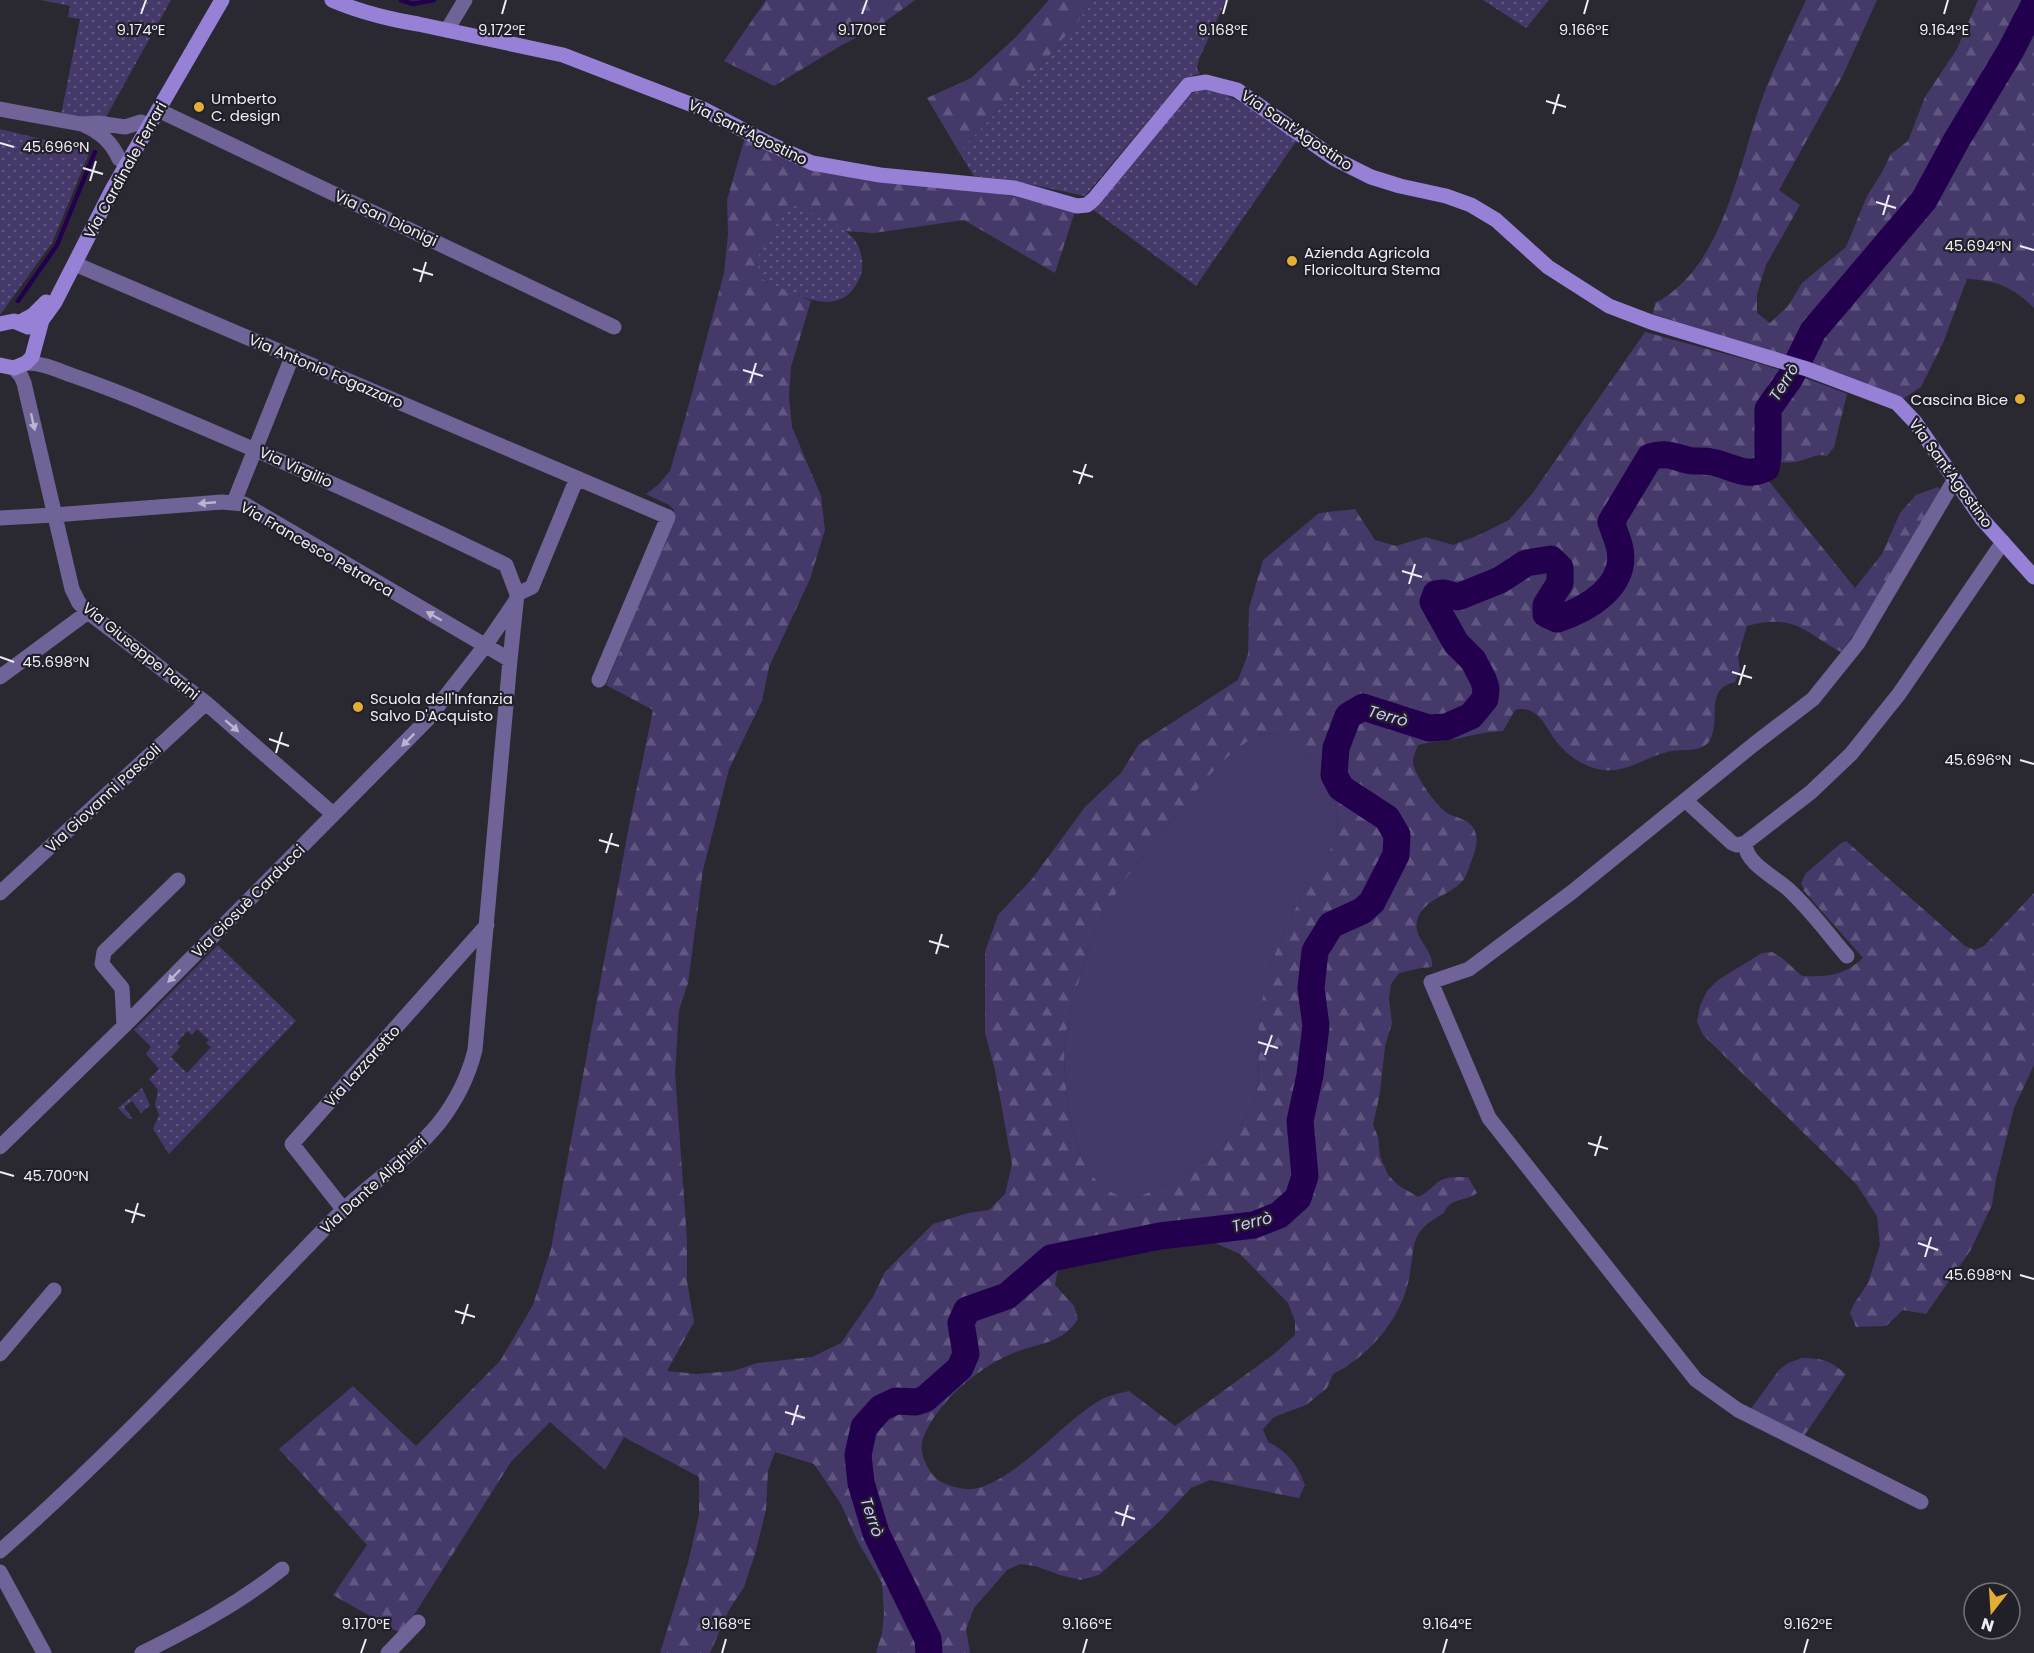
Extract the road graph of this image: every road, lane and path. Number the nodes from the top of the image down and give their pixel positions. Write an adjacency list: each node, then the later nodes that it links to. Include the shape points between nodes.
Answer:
1 (211, 0): 8 (street, Via Cardinale Ferrari)
2 (222, 0): 7 (street, Via Cardinale Ferrari)
3 (332, 0): 5 (street, Via Sant'Agostino, via 364,13)
4 (465, 0): 5 (street)
5 (447, 30): 21 (street, Via Sant'Agostino, via 563,54 703,109 812,163 880,175 1014,188 1077,206 1094,200 1188,85 1206,81 1237,90 1335,159 1371,177 1471,205 1496,220 1548,267 1609,306 1807,369 1897,403 1916,422)
6 (0, 109): 9 (street)
7 (158, 110): 11 (street, Via Cardinale Ferrari); 14 (street, Via San Dionigi)
8 (141, 122): 9 (street, via 125,127); 10 (street, Via Cardinale Ferrari)
9 (81, 124): 10 (street, via 104,137)
10 (119, 159): 12 (street, Via Cardinale Ferrari, via 45,304)
11 (75, 264): 15 (street, Via Cardinale Ferrari, via 42,320); 16 (street, Via Antonio Fogazzaro)
12 (20, 322): 13 (street); 15 (street, via 31,330)
13 (0, 324)
14 (614, 327)
15 (36, 344): 17 (street, Via Cardinale Ferrari, via 32,357); 18 (street)
16 (292, 357): 19 (street); 20 (street, Via Antonio Fogazzaro)
17 (8, 365): 18 (street, Via Virgilio); 23 (street, Via Giuseppe Parini, one-way to 23, via 24,382)
18 (52, 366): 19 (street, Via Virgilio)
19 (254, 449): 22 (street); 27 (street, Via Virgilio, via 506,565)
20 (577, 478): 27 (street, via 532,587); 32 (street, Via Antonio Fogazzaro, via 668,517)
21 (1955, 479): 25 (street, Via Sant'Agostino); 34 (street, via 1858,643 1813,699)
22 (234, 502): 23 (street, Via Francesco Petrarca, one-way to 23); 29 (street, Via Francesco Petrarca, one-way to 22, via 244,504)
23 (54, 515): 24 (street, Via Francesco Petrarca); 28 (street, Via Giuseppe Parini, via 72,589)
24 (0, 518)
25 (2003, 542): 26 (street, Via Sant'Agostino); 36 (street, via 1899,694 1851,754 1811,792)
26 (2034, 577)
27 (517, 597): 29 (street, Via Giosuè Carducci); 30 (street, Via Dante Alighieri)
28 (88, 612): 31 (street); 33 (street, Via Giuseppe Parini)
29 (485, 646): 30 (street, Via Francesco Petrarca); 35 (street, Via Giosuè Carducci, one-way to 35, via 427,720)
30 (510, 660): 39 (street, Via Dante Alighieri)
31 (0, 677)
32 (599, 680)
33 (206, 703): 35 (street, Via Giuseppe Parini, one-way to 35); 38 (street, Via Giovanni Pascoli)
34 (1684, 800): 36 (street, via 1732,843); 46 (street, via 1572,892 1469,969 1431,982 1489,1118 1696,1380 1738,1410)
35 (333, 814): 41 (street, Via Giosuè Carducci, one-way to 41)
36 (1745, 843): 40 (street, via 1751,859 1790,890)
37 (178, 880): 41 (street, via 104,952 102,964 122,988)
38 (0, 893)
39 (487, 925): 43 (street, Via Dante Alighieri, via 475,1050 459,1094 439,1123 407,1157); 43 (street, Via Lazzaretto, via 292,1144)
40 (1848, 957)
41 (124, 1026): 42 (street, Via Giosuè Carducci)
42 (0, 1147)
43 (343, 1209): 47 (street, Via Dante Alighieri, via 110,1449)
44 (54, 1290): 45 (street)
45 (0, 1354)
46 (1922, 1502)
47 (0, 1551)
48 (282, 1569): 52 (street, via 213,1617)
49 (0, 1572): 51 (street)
50 (418, 1622): 53 (street)
51 (44, 1653)
52 (141, 1653)
53 (388, 1653)

